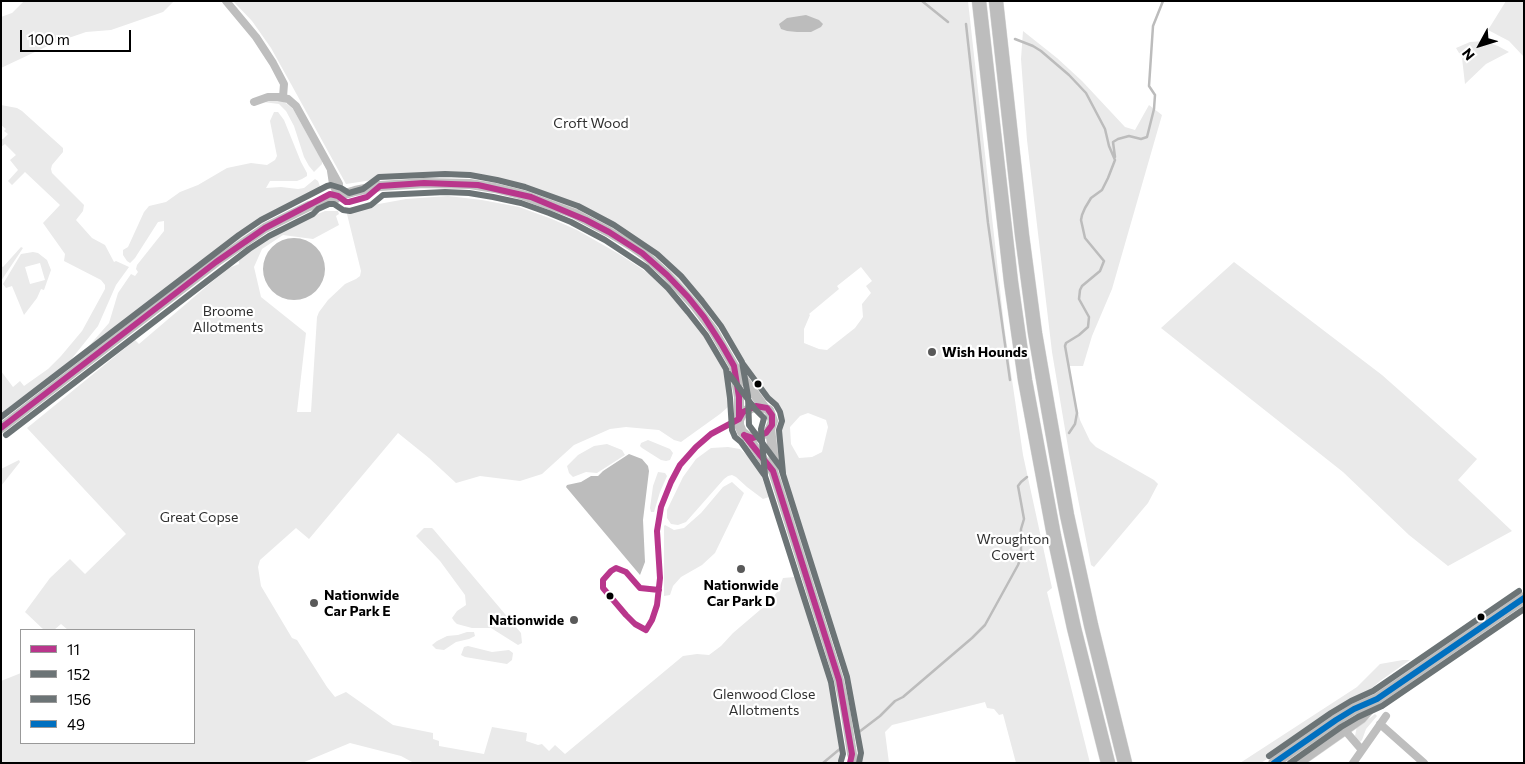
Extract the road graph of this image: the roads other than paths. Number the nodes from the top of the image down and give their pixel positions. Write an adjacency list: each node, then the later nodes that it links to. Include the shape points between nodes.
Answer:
1 (226, 1): 4 (street, via 273,63 283,82)
2 (979, 1): 22 (highway, via 1025,380 1072,619)
3 (996, 1): 23 (highway, via 1022,235 1048,408 1067,515)
4 (283, 97): 5 (street, via 271,96); 6 (street, via 296,106 339,184)
5 (254, 102)
6 (338, 196): 7 (main road, via 380,186 453,183 507,191 565,210 632,246 668,275 704,317); 10 (main road, via 330,194 313,202 239,246)
7 (734, 366): 8 (main road); 9 (main road)
8 (764, 407): 9 (main road, via 748,409); 11 (main road, via 773,418)
9 (739, 418): 12 (main road, via 740,430)
10 (1, 428)
11 (770, 429): 12 (main road, via 759,437); 13 (main road)
12 (747, 436): 13 (main road)
13 (773, 471): 21 (main road, via 839,680)
14 (1524, 598): 15 (main road)
15 (1377, 699): 17 (main road); 19 (main road, via 1361,718)
16 (1386, 716): 18 (street)
17 (1336, 720): 19 (street); 24 (main road)
18 (1380, 724): 20 (street); 27 (street)
19 (1344, 730): 20 (street); 25 (main road)
20 (1361, 750): 26 (street)
21 (853, 760)
22 (1108, 763)
23 (1125, 763)
24 (1274, 763)
25 (1298, 763)
26 (1353, 763)
27 (1424, 763)

